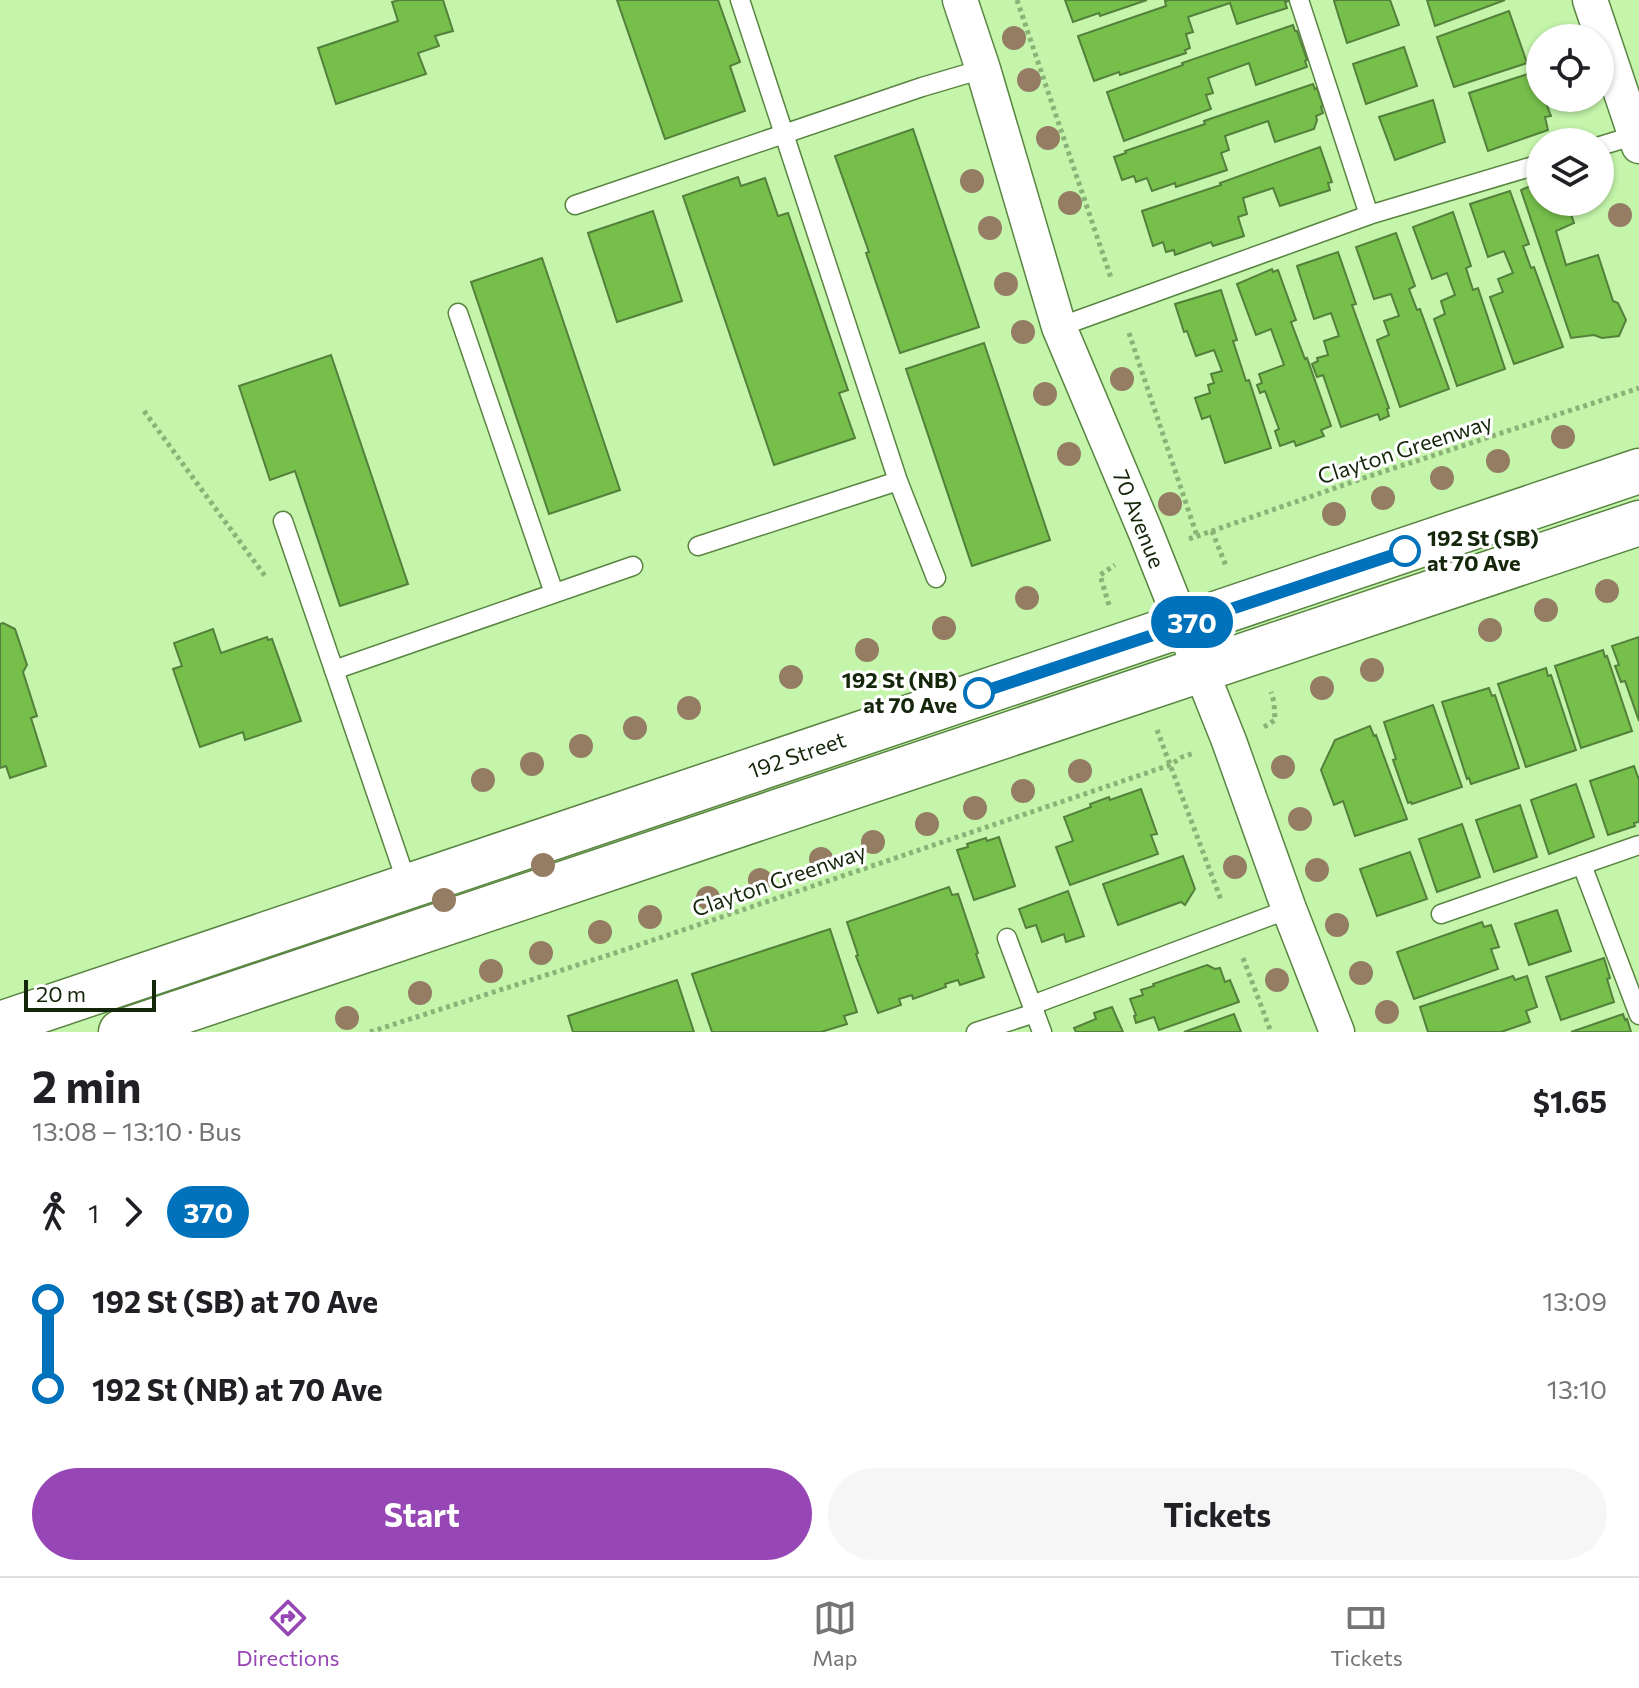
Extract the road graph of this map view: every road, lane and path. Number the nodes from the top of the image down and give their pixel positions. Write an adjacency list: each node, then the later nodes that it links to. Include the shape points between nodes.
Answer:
1 (740, 0): 7 (lane)
2 (960, 0): 6 (street, 70 Avenue)
3 (1017, 0): 13 (path)
4 (1299, 0): 12 (lane)
5 (1590, 0): 8 (street)
6 (983, 69): 7 (lane); 15 (street, 70 Avenue)
7 (784, 135): 11 (lane); 19 (lane)
8 (1638, 139): 9 (lane)
9 (1614, 143)
10 (1526, 168): 12 (lane)
11 (575, 205)
12 (1369, 215): 13 (lane)
13 (1120, 306): 15 (lane); 23 (path)
14 (458, 313): 31 (lane)
15 (1059, 327): 33 (street, 70 Avenue)
16 (1639, 388): 22 (path, Clayton Greenway)
17 (144, 411): 30 (path)
18 (1639, 471): 33 (main road, 192 Street)
19 (898, 481): 25 (lane); 29 (lane)
20 (283, 521): 34 (lane)
21 (1639, 523): 35 (main road)
22 (1212, 531): 23 (path, Clayton Greenway); 28 (path)
23 (1197, 536): 24 (path, Clayton Greenway)
24 (1182, 541)
25 (698, 546)
26 (1122, 561): 32 (path, via 1100,575)
27 (633, 566): 31 (lane)
28 (1226, 568)
29 (936, 578)
30 (268, 580)
31 (554, 593): 34 (lane)
32 (1106, 599)
33 (1182, 625): 35 (street, 70 Avenue); 43 (main road, 192 Street)
34 (334, 670): 43 (lane)
35 (1200, 670): 44 (street, 70 Avenue); 50 (main road)
36 (1274, 702): 37 (path, via 1275,720)
37 (1256, 731)
38 (1160, 737): 40 (path)
39 (1195, 752): 40 (path, Clayton Greenway)
40 (1170, 765): 51 (path, Clayton Greenway)
41 (1639, 845): 42 (lane)
42 (1582, 865): 45 (lane); 48 (lane)
43 (408, 886): 49 (main road, 192 Street)
44 (1289, 909): 47 (lane); 54 (street, 70 Avenue)
45 (1441, 914)
46 (1007, 938): 47 (lane)
47 (1034, 1009): 52 (lane); 53 (lane)
48 (1639, 1015)
49 (0, 1024)
50 (121, 1032)
51 (370, 1032)
52 (976, 1032)
53 (1042, 1032)
54 (1337, 1032)

